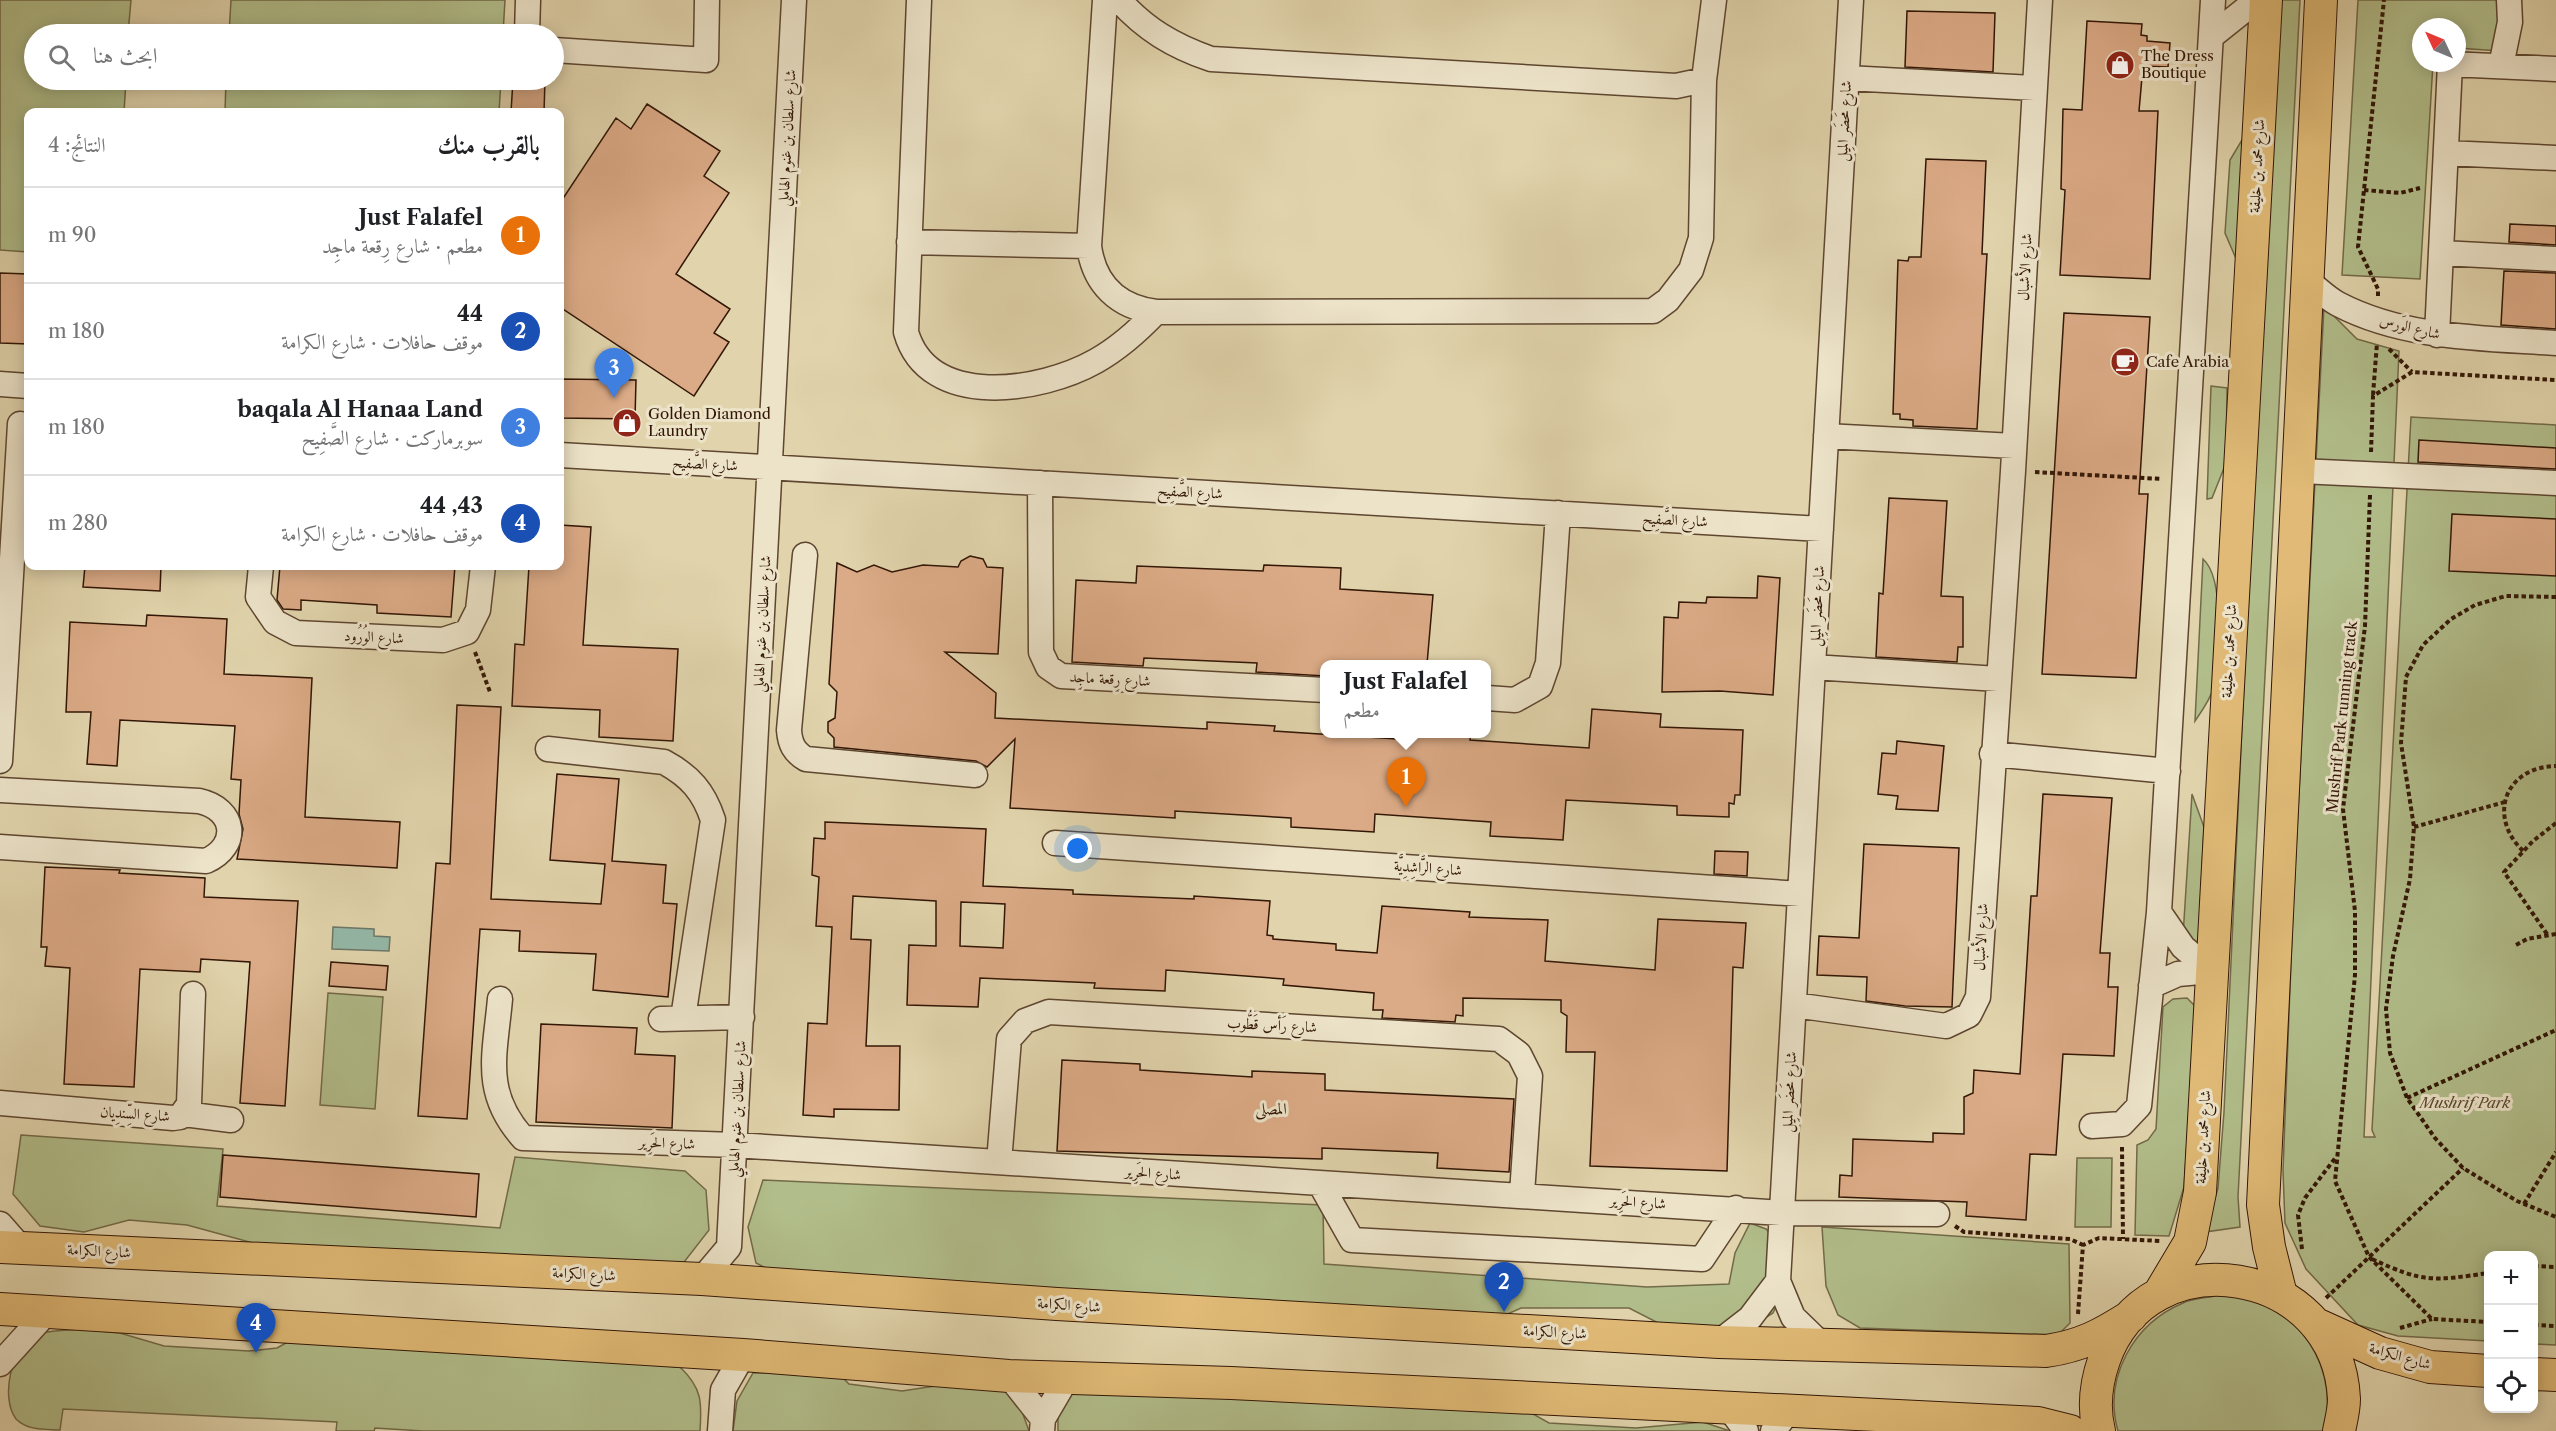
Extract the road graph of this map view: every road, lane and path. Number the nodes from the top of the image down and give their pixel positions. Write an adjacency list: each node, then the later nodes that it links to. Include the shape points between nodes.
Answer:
1 (528, 0): 16 (street)
2 (707, 0): 18 (street, via 706,60)
3 (794, 0): 46 (street, شارع سلطان بن غنوم الهاملي)
4 (919, 0): 28 (street)
5 (1105, 0): 29 (street)
6 (1119, 0): 22 (street, via 1168,42 1210,59 1676,86)
7 (1714, 0): 22 (street)
8 (1851, 0): 21 (street, شارع مَحضَر المِيل)
9 (2040, 0): 23 (street, شارع الأشبال)
10 (2213, 0): 17 (street)
11 (2257, 0): 17 (street)
12 (2266, 0): 88 (main road, شارع محمد بن خليفة)
13 (2322, 0): 32 (main road)
14 (2384, 0): 27 (path)
15 (2509, 0): 19 (street, via 2510,22)
16 (527, 24)
17 (2212, 36): 50 (street)
18 (564, 51)
19 (2501, 66): 20 (street); 24 (street, via 2450,64)
20 (2556, 69)
21 (1847, 78): 23 (street); 43 (street, شارع مَحضَر المِيل)
22 (1704, 80): 33 (street, via 1701,238 1686,278 1653,311)
23 (2035, 88): 44 (street, شارع الأشبال)
24 (2446, 153): 25 (street); 26 (street)
25 (2556, 158)
26 (2445, 188): 27 (path, via 2400,193); 30 (street)
27 (2364, 190): 34 (path, via 2358,247 2378,289)
28 (909, 242): 29 (street); 33 (street, via 909,343 931,372 955,383 1019,385 1070,373 1117,348)
29 (1089, 246): 33 (street, via 1096,273 1114,296 1141,310)
30 (2442, 253): 31 (street); 35 (street)
31 (2556, 259)
32 (2309, 282): 34 (street, شارع الوَرس, via 2337,304); 48 (main road)
33 (1156, 312)
34 (2379, 320): 35 (street, شارع الوَرس)
35 (2438, 335): 36 (street, شارع الوَرس)
36 (2556, 343)
37 (2412, 372): 38 (path); 41 (path); 41 (path, Mushrif Park running track, via 2377,338)
38 (2556, 381)
39 (0, 384): 40 (street)
40 (24, 386)
41 (2373, 396): 49 (path, Mushrif Park running track)
42 (16, 424): 60 (street)
43 (1826, 436): 44 (street); 54 (street, شارع مَحضَر المِيل)
44 (2014, 446): 47 (street, شارع الأشبال)
45 (564, 455): 46 (street, شارع الصَّفِيح)
46 (771, 467): 51 (street, شارع الصَّفِيح); 66 (street, شارع سلطان بن غنوم الهاملي)
47 (2013, 471): 50 (path); 62 (street, شارع الأشبال)
48 (2300, 471): 49 (street); 128 (main road, via 2263,1205 2268,1247)
49 (2370, 474): 52 (street); 103 (path, Mushrif Park running track, via 2364,626 2343,809 2355,911 2355,975)
50 (2186, 481): 72 (street)
51 (1040, 483): 53 (street, شارع الصَّفِيح); 63 (street, شارع رِقعة ماجِد, via 1041,652 1048,667 1061,676)
52 (2556, 483)
53 (1558, 513): 54 (street, شارع الصَّفِيح); 65 (street, via 1548,663 1540,686 1515,700)
54 (1821, 529): 61 (street, شارع مَحضَر المِيل)
55 (805, 555): 67 (street)
56 (261, 570): 59 (street, شارع الوُرُود, via 258,597 275,622 296,633 443,640)
57 (483, 570): 59 (street, via 478,610)
58 (2556, 597): 79 (path, via 2506,596 2475,604 2451,619 2424,645 2406,678 2402,709 2401,743)
59 (467, 632): 64 (path)
60 (2, 666): 70 (street)
61 (1813, 667): 62 (street); 83 (street, شارع مَحضَر المِيل)
62 (1998, 680): 69 (street, شارع الأشبال)
63 (1320, 690)
64 (490, 692)
65 (1491, 698)
66 (757, 729): 67 (street); 76 (street, شارع سلطان بن غنوم الهاملي)
67 (789, 730): 73 (street, via 793,747 806,759)
68 (548, 748): 77 (street, via 664,762 697,786)
69 (1992, 754): 72 (street); 92 (street, شارع الأشبال, via 1978,997 1969,1014 1946,1026)
70 (0, 761)
71 (2556, 766): 75 (path, via 2543,766 2518,779)
72 (2168, 771): 84 (street)
73 (975, 775)
74 (0, 790): 81 (street, via 200,801 222,811 229,835 226,847 206,861)
75 (2505, 802): 79 (path); 82 (path, via 2506,830)
76 (752, 818): 77 (street); 93 (street, شارع سلطان بن غنوم الهاملي)
77 (713, 820): 93 (street, via 672,1019)
78 (2556, 823): 82 (path)
79 (2414, 827): 95 (path, via 2410,879 2386,1009 2390,1053)
80 (1055, 843): 83 (street, شارع الرَّاشِدِيَّة)
81 (0, 847)
82 (2523, 851): 85 (path, via 2504,872)
83 (1800, 894): 92 (street, شارع مَحضَر المِيل)
84 (2158, 912): 88 (street, via 2183,947); 89 (street)
85 (2547, 934): 86 (path); 87 (path)
86 (2556, 934)
87 (2516, 945)
88 (2211, 971): 89 (street, via 2178,974); 127 (main road, شارع محمد بن خليفة, via 2200,1192 2190,1242)
89 (2151, 986): 99 (street, via 2139,1106)
90 (193, 994): 97 (street, شارع السِّندِيان, via 189,1104)
91 (500, 999): 101 (street, شارع الحَرِير, via 494,1083 501,1108 523,1138)
92 (1794, 1005): 110 (street, شارع مَحضَر المِيل)
93 (742, 1017): 101 (street, شارع سلطان بن غنوم الهاملي)
94 (2556, 1030): 95 (path)
95 (2407, 1098): 105 (path, via 2435,1138)
96 (0, 1103): 97 (street, شارع السِّندِيان, via 173,1118)
97 (184, 1114): 98 (street)
98 (231, 1120)
99 (2122, 1124): 100 (street); 114 (path)
100 (2092, 1126)
101 (735, 1145): 104 (street, شارع الحَرِير); 118 (street, شارع سلطان بن غنوم الهاملي)
102 (2556, 1152): 108 (path)
103 (2337, 1156): 119 (path, via 2305,1198 2298,1215); 120 (path, Mushrif Park running track, via 2335,1181)
104 (999, 1162): 106 (street, شارع الحَرِير); 107 (street, شارع رَأس قَطُّوب, via 1009,1039 1025,1021 1049,1012 1475,1037 1499,1039 1519,1054 1530,1076)
105 (2463, 1168): 108 (path); 120 (path)
106 (1321, 1185): 107 (street, شارع الحَرِير); 109 (street, via 1352,1240 1364,1241 1702,1259)
107 (1522, 1194): 109 (street, شارع الحَرِير)
108 (2524, 1204): 112 (path)
109 (1736, 1208): 110 (street, شارع الحَرِير)
110 (1782, 1213): 111 (street); 125 (street, شارع مَحضَر المِيل)
111 (1937, 1214): 116 (path, via 1964,1232 2070,1239)
112 (2556, 1217)
113 (0, 1224): 117 (street)
114 (2123, 1239): 115 (path); 116 (path, via 2099,1238)
115 (2167, 1241)
116 (2083, 1245): 131 (path)
117 (10, 1247): 124 (main road, شارع الكرامة)
118 (729, 1247): 124 (street); 126 (street)
119 (2302, 1249)
120 (2369, 1257): 123 (path, via 2407,1275 2437,1280); 133 (path, Mushrif Park running track); 134 (path)
121 (2538, 1266): 122 (path)
122 (2556, 1267)
123 (2484, 1274)
124 (702, 1279): 126 (main road, شارع الكرامة)
125 (1778, 1281): 139 (street, via 1750,1318); 140 (street, شارع مَحضَر المِيل, via 1793,1317)
126 (756, 1283): 139 (main road, شارع الكرامة, via 1057,1305)
127 (2159, 1294): 128 (main road, via 2200,1280 2242,1280); 132 (main road)
128 (2282, 1295): 134 (main road)
129 (0, 1309): 130 (main road)
130 (48, 1311): 141 (main road); 143 (street)
131 (2078, 1316)
132 (2131, 1316): 140 (main road, شارع الكرامة, via 2076,1347 2046,1351); 155 (main road, via 2109,1345 2097,1379 2095,1415)
133 (2432, 1319): 135 (path); 138 (path)
134 (2312, 1320): 144 (main road, شارع الكرامة, via 2380,1353 2430,1367); 156 (main road, via 2336,1360 2344,1400)
135 (2484, 1322)
136 (2538, 1325): 137 (path)
137 (2556, 1326)
138 (2397, 1329)
139 (1719, 1342): 140 (main road, شارع الكرامة)
140 (1823, 1346)
141 (697, 1352): 142 (main road); 149 (street)
142 (743, 1355): 147 (main road); 149 (street)
143 (0, 1364)
144 (2484, 1371)
145 (2538, 1374): 146 (main road)
146 (2556, 1375)
147 (1009, 1376): 148 (main road); 152 (street)
148 (1067, 1378): 150 (main road); 152 (street)
149 (723, 1390): 153 (street)
150 (1738, 1419): 151 (main road)
151 (1781, 1421): 154 (main road, via 2038,1423)
152 (1043, 1425)
153 (720, 1431)
154 (2070, 1431)
155 (2099, 1431)
156 (2339, 1431)

